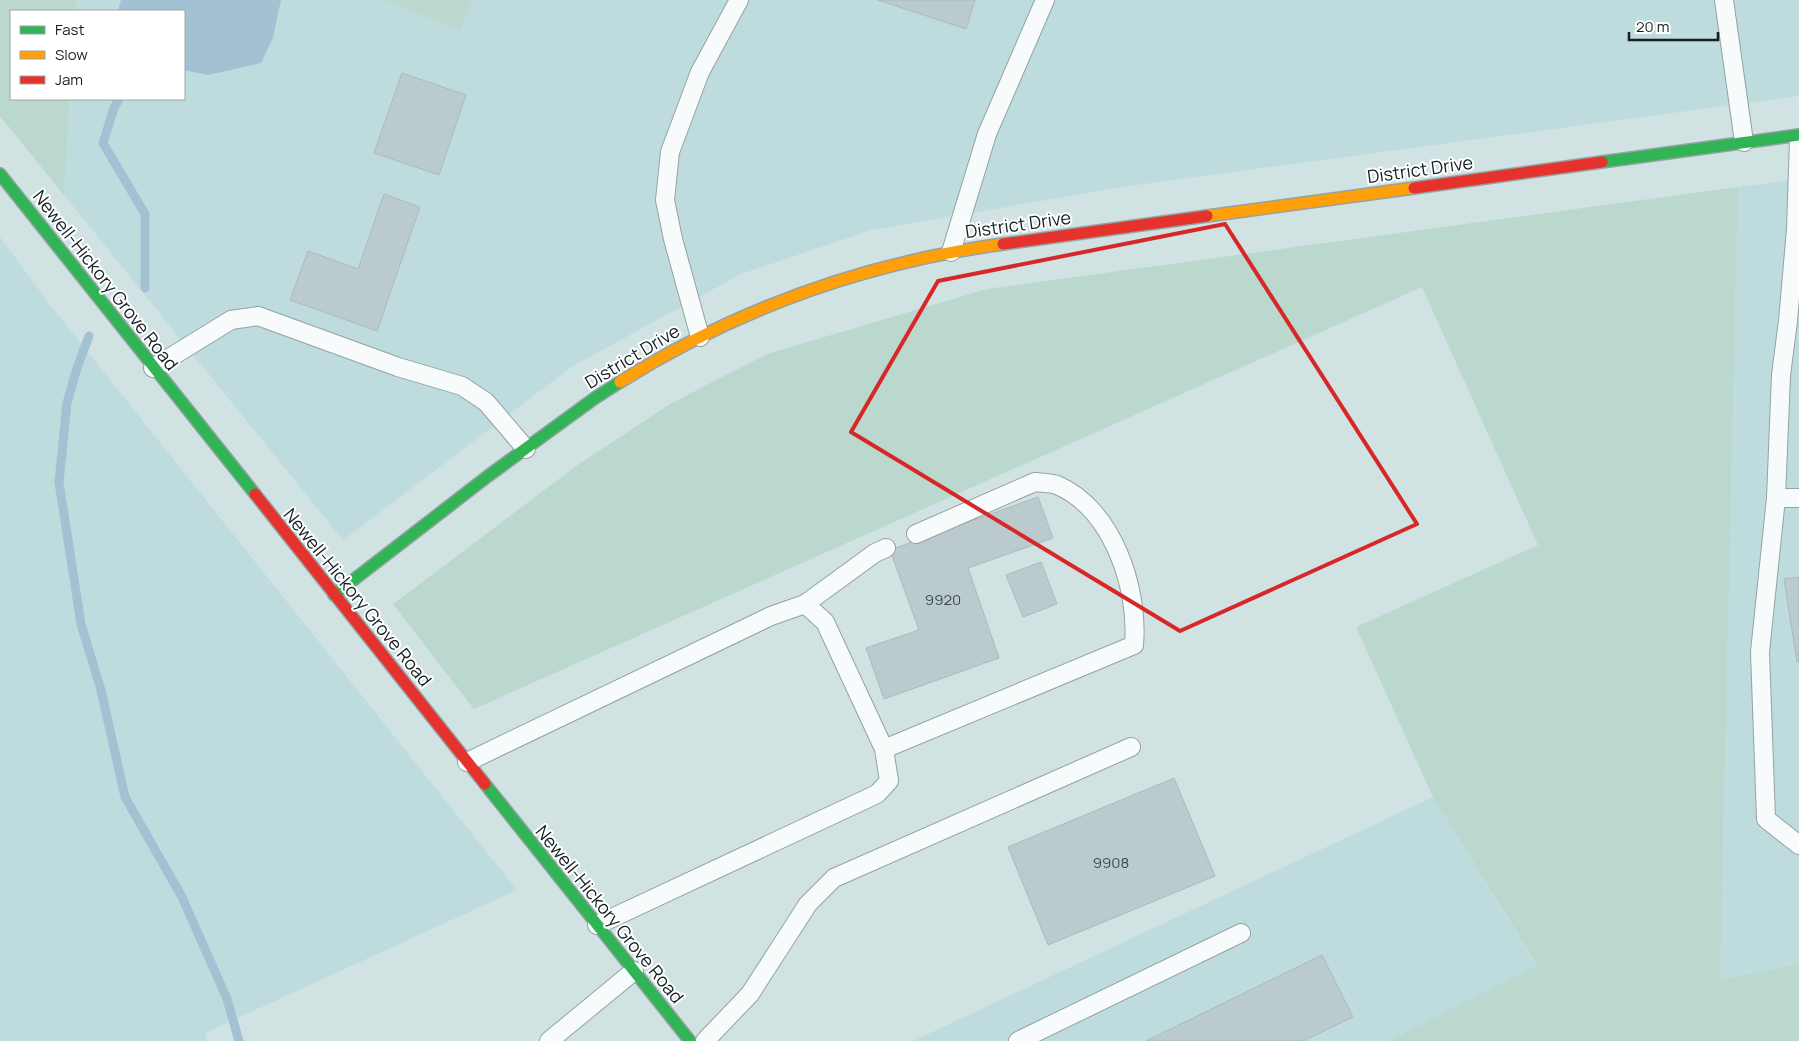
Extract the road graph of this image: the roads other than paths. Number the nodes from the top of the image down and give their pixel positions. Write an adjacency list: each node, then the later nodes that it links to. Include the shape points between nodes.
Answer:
1 (739, 0): 9 (lane, via 700,72 670,152 665,200)
2 (1045, 0): 8 (lane, via 987,134)
3 (1724, 0): 6 (lane)
4 (1799, 135): 6 (street, District Drive)
5 (1799, 140): 12 (lane, via 1796,229 1781,375)
6 (1744, 142): 8 (street, District Drive)
7 (0, 174): 10 (street, Newell-Hickory Grove Road)
8 (951, 252): 9 (street, District Drive, via 881,267 804,291)
9 (700, 337): 11 (street, District Drive, via 595,398)
10 (152, 368): 11 (lane, via 231,320 258,316 398,367 462,386 486,402); 16 (street, Newell-Hickory Grove Road)
11 (526, 448): 16 (street, District Drive)
12 (1776, 498): 13 (lane); 21 (lane, via 1760,652 1766,819)
13 (1799, 498)
14 (916, 534): 19 (lane, via 1035,482 1056,485 1082,500 1102,524 1117,550 1132,594 1134,645)
15 (886, 548): 17 (lane)
16 (334, 595): 20 (street, Newell-Hickory Grove Road)
17 (805, 604): 19 (lane, via 825,622); 20 (lane, via 771,616)
18 (1131, 747): 27 (lane, via 834,878 808,904 750,994)
19 (884, 749): 22 (lane, via 889,781 877,794)
20 (467, 762): 22 (street, Newell-Hickory Grove Road)
21 (1799, 845)
22 (597, 925): 24 (street, Newell-Hickory Grove Road)
23 (1241, 933): 28 (lane)
24 (634, 971): 25 (lane); 26 (street, Newell-Hickory Grove Road)
25 (549, 1041)
26 (690, 1041)
27 (705, 1041)
28 (1018, 1041)

